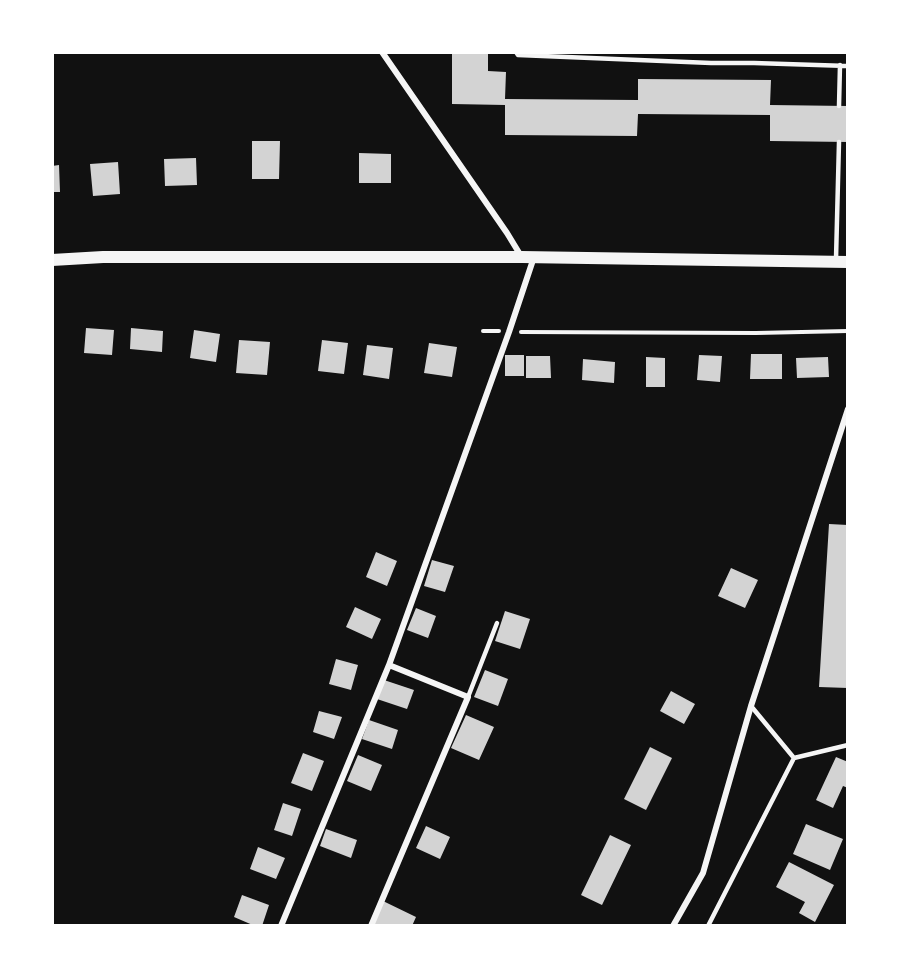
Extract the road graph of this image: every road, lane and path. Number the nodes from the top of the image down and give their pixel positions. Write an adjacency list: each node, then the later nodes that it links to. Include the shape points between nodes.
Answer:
1 (382, 52): 7 (street, via 507,233)
2 (516, 52): 3 (lane, via 711,63)
3 (840, 65): 4 (lane); 5 (lane)
4 (848, 66)
5 (839, 106)
6 (839, 142): 9 (lane)
7 (528, 257): 8 (main road, via 103,257); 9 (main road); 12 (street)
8 (52, 261)
9 (842, 262)
10 (483, 331): 12 (path)
11 (848, 331): 12 (path)
12 (509, 332): 15 (street)
13 (848, 409): 17 (street)
14 (497, 623): 16 (lane)
15 (389, 665): 16 (street); 20 (street)
16 (468, 697): 21 (street)
17 (751, 706): 19 (lane); 22 (street, via 703,873)
18 (848, 745): 19 (lane)
19 (794, 758): 23 (lane)
20 (281, 926)
21 (371, 926)
22 (673, 926)
23 (708, 926)

